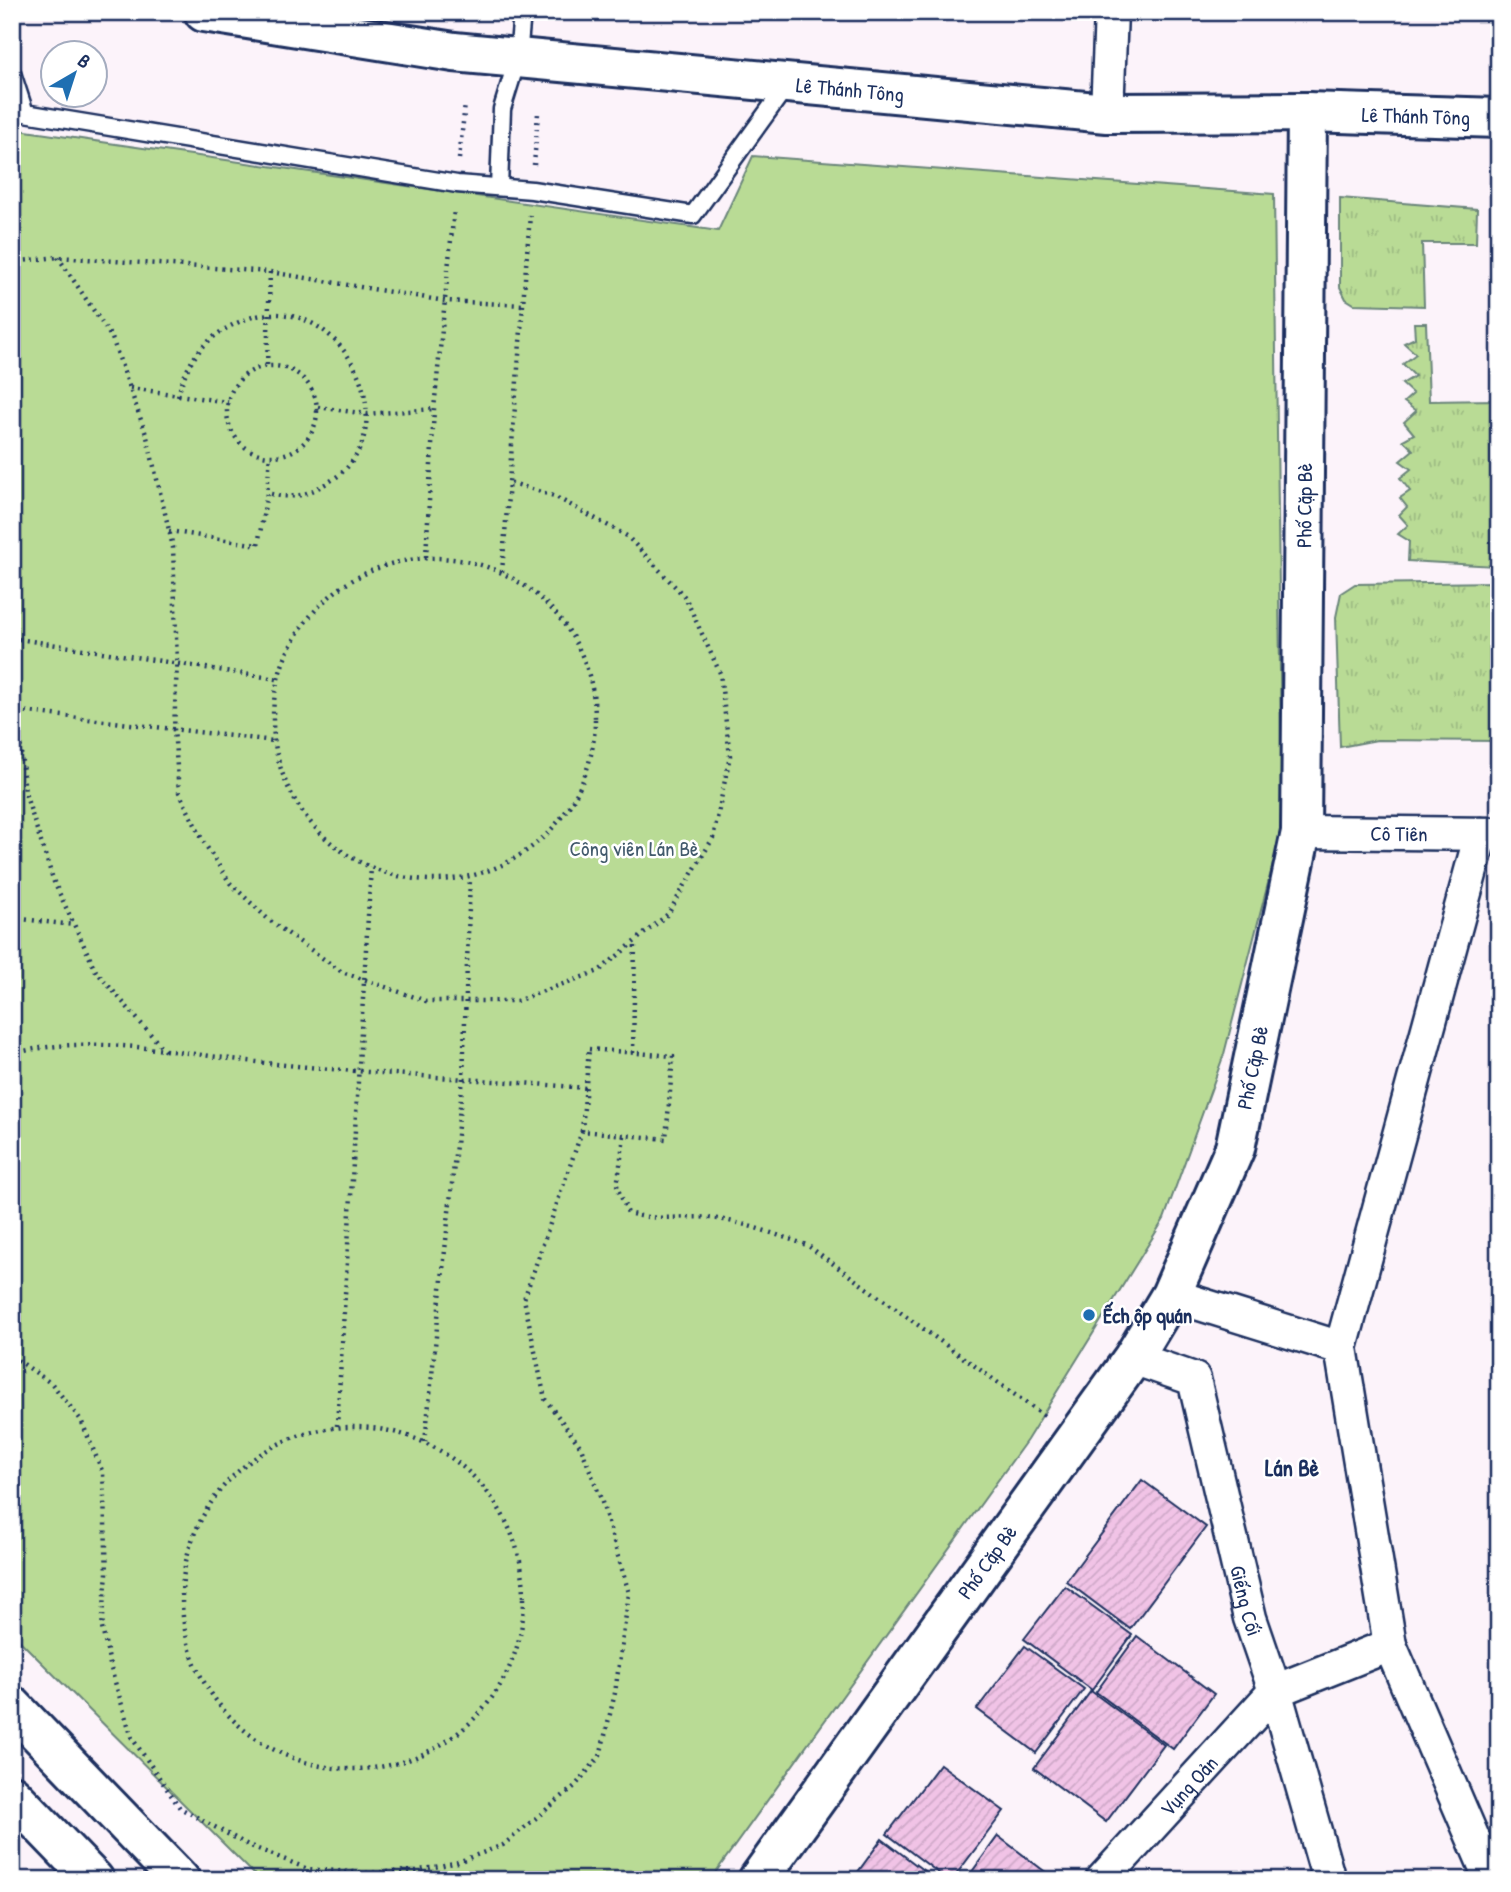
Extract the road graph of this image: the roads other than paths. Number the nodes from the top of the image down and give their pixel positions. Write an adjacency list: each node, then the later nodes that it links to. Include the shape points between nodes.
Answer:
1 (204, 12): 4 (street, Lê Thánh Tông, via 454,52)
2 (522, 12): 4 (lane)
3 (1111, 12): 7 (street)
4 (518, 57): 6 (street, Lê Thánh Tông); 10 (lane, via 502,109)
5 (12, 73): 10 (lane, via 25,113 457,184)
6 (787, 85): 7 (street, Lê Thánh Tông); 10 (lane, via 693,215)
7 (1107, 113): 8 (street, Lê Thánh Tông)
8 (1307, 113): 9 (street, Lê Thánh Tông); 11 (street, Phố Cặp Bè)
9 (1499, 118)
10 (499, 187)
11 (1301, 832): 12 (street, Cô Tiên); 13 (street, Phố Cặp Bè, via 1235,1148)
12 (1490, 834): 14 (street)
13 (1171, 1294): 14 (street); 15 (street, Phố Cặp Bè)
14 (1341, 1348): 16 (street)
15 (1133, 1358): 17 (street, Giếng Cối, via 1194,1379 1250,1618); 22 (street, Phố Cặp Bè)
16 (1390, 1645): 17 (street); 25 (street)
17 (1275, 1691): 23 (street, Vụng Oản); 24 (street, Giếng Cối)
18 (12, 1706): 21 (street)
19 (12, 1796): 20 (street)
20 (94, 1880)
21 (180, 1880)
22 (758, 1880)
23 (1102, 1880)
24 (1329, 1880)
25 (1491, 1880)

